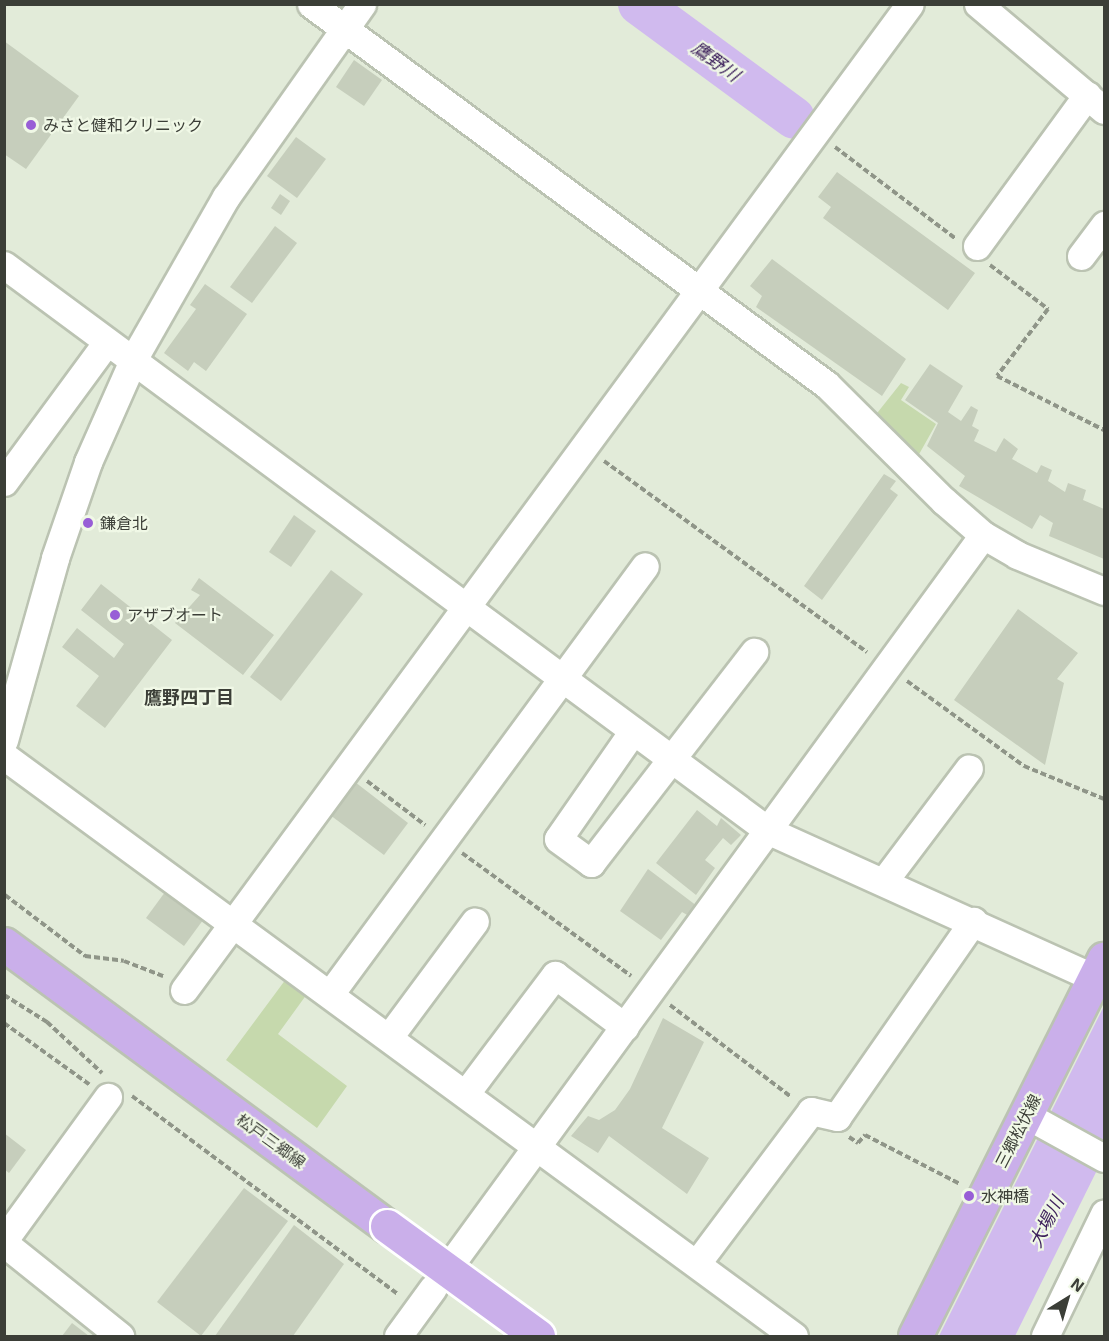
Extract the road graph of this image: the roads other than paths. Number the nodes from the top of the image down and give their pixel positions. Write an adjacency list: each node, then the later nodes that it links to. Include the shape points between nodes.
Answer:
1 (311, 4): 5 (street)
2 (362, 4): 5 (street)
3 (910, 4): 11 (street)
4 (978, 4): 6 (street)
5 (344, 29): 11 (street); 13 (street, via 226,196)
6 (1096, 103): 8 (street)
7 (1104, 225): 9 (street)
8 (975, 250)
9 (1082, 256)
10 (4, 265): 12 (street)
11 (700, 291): 15 (street, via 827,385 944,501); 18 (street)
12 (106, 343): 13 (street); 14 (street)
13 (134, 358): 18 (street); 22 (street, via 88,462 55,558)
14 (4, 482)
15 (984, 535): 17 (street, via 1017,555); 26 (street)
16 (645, 566): 20 (street)
17 (1104, 591)
18 (468, 608): 20 (street); 30 (street)
19 (754, 652): 24 (street)
20 (562, 678): 21 (street); 34 (street)
21 (633, 731): 24 (street); 24 (street, via 558,839 591,863)
22 (4, 740)
23 (4, 756): 30 (street)
24 (673, 761): 26 (street)
25 (969, 768): 27 (street)
26 (769, 831): 27 (street); 35 (street)
27 (884, 881): 29 (street)
28 (475, 921): 36 (street)
29 (973, 921): 32 (street); 45 (street, via 828,1114 811,1111)
30 (236, 924): 33 (street); 34 (street)
31 (4, 944): 49 (main road, 松戸三郷線, bridge)
32 (1100, 968): 39 (main road, 三郷松伏線)
33 (184, 990)
34 (330, 994): 36 (street)
35 (626, 1027): 38 (street, via 555,975); 40 (street)
36 (389, 1037): 38 (street)
37 (112, 1086): 43 (street)
38 (466, 1093): 40 (street)
39 (1035, 1120): 41 (street); 51 (main road, 三郷松伏線)
40 (538, 1146): 44 (street); 45 (street)
41 (1104, 1158)
42 (1104, 1214): 52 (street)
43 (4, 1242): 47 (street)
44 (458, 1254)
45 (697, 1263): 50 (street)
46 (426, 1298): 48 (street)
47 (120, 1336)
48 (398, 1336)
49 (538, 1336)
50 (794, 1336)
51 (915, 1336)
52 (1046, 1336)

